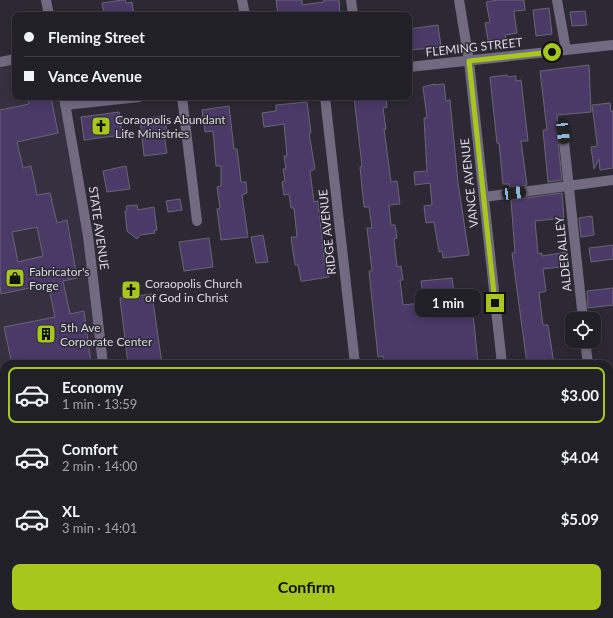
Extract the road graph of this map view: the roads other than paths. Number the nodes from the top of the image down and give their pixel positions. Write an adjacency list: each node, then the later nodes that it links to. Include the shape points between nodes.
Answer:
1 (46, 0): 6 (street)
2 (242, 0): 7 (street)
3 (351, 0): 8 (street)
4 (459, 0): 12 (street, VANCE AVENUE)
5 (557, 0): 10 (street)
6 (48, 12)
7 (244, 12)
8 (353, 12)
9 (613, 45): 10 (street, FLEMING STREET)
10 (566, 50): 12 (street, FLEMING STREET)
11 (12, 60): 13 (street)
12 (469, 61): 14 (street, FLEMING STREET); 22 (street, VANCE AVENUE)
13 (0, 62)
14 (412, 67)
15 (84, 100): 18 (street)
16 (182, 100): 23 (street)
17 (325, 100): 27 (street, RIDGE AVENUE)
18 (65, 101): 26 (street, STATE AVENUE, via 88,236)
19 (563, 132): 21 (street, ALDER ALLEY)
20 (613, 180): 21 (street)
21 (569, 186): 22 (street); 24 (street, ALDER ALLEY)
22 (484, 197): 28 (street, VANCE AVENUE)
23 (197, 221)
24 (582, 312)
25 (586, 348): 29 (street)
26 (103, 360)
27 (355, 360)
28 (502, 360)
29 (587, 360)

